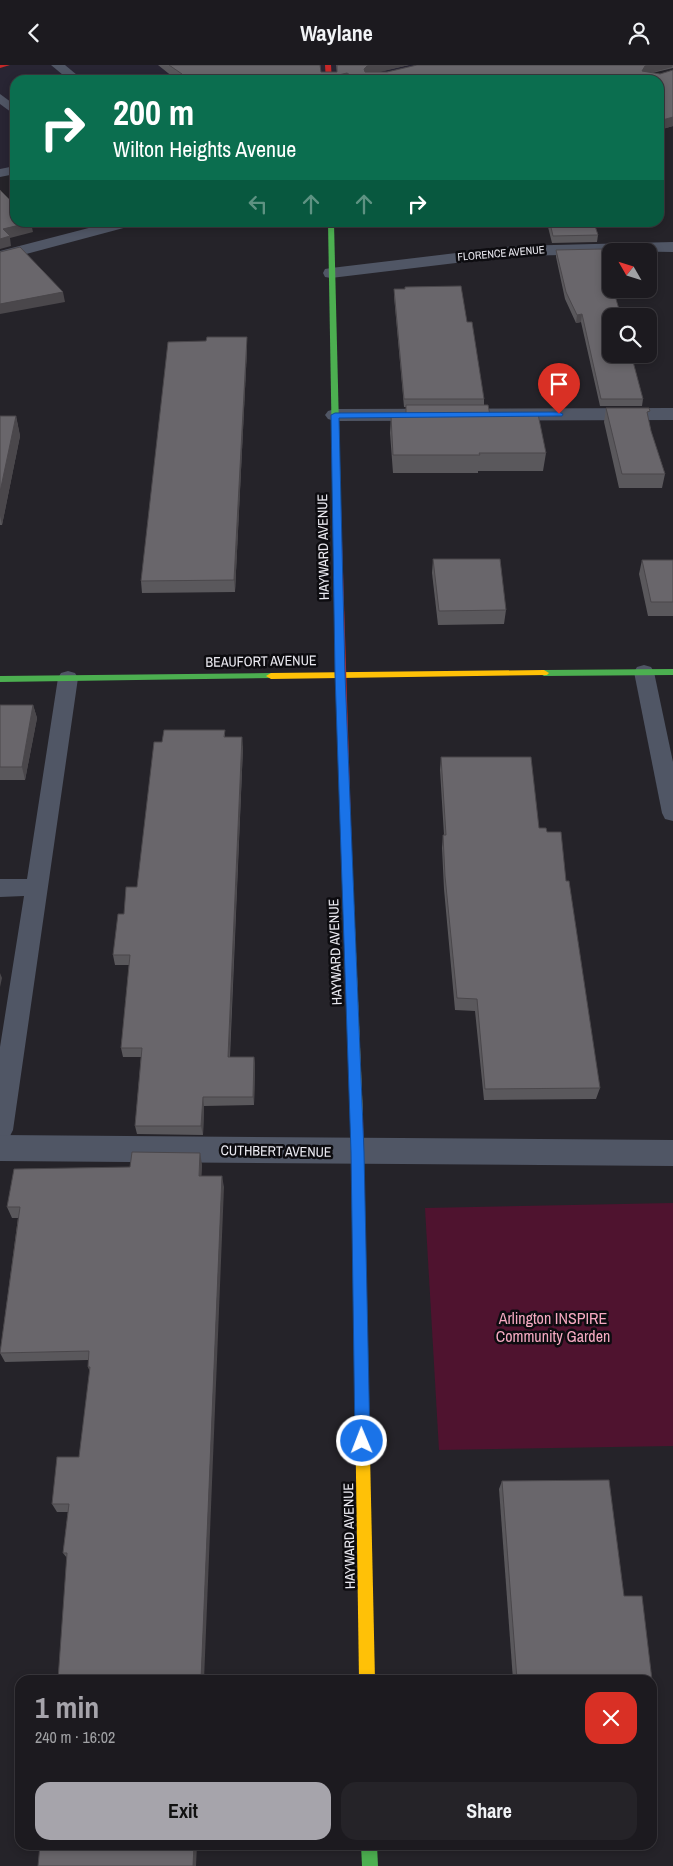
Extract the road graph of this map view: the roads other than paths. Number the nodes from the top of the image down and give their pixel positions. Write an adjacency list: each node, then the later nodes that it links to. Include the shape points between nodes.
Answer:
1 (6, 65): 3 (street)
2 (57, 65): 4 (lane)
3 (0, 67)
4 (70, 75)
5 (0, 98): 6 (lane)
6 (10, 106)
7 (110, 227): 10 (street)
8 (331, 227): 11 (street, HAYWARD AVENUE)
9 (673, 247): 11 (street, FLORENCE AVENUE, via 514,251)
10 (0, 257)
11 (331, 273): 13 (street, HAYWARD AVENUE)
12 (673, 413): 13 (street)
13 (335, 415): 16 (street, HAYWARD AVENUE)
14 (644, 672): 15 (street, BEAUFORT AVENUE); 16 (street, BEAUFORT AVENUE); 19 (lane)
15 (673, 672)
16 (340, 674): 18 (street, BEAUFORT AVENUE); 24 (street, HAYWARD AVENUE)
17 (0, 679): 18 (street, BEAUFORT AVENUE)
18 (68, 679): 20 (lane)
19 (673, 813)
20 (36, 887): 21 (lane); 22 (lane)
21 (0, 888)
22 (0, 1130)
23 (0, 1149): 24 (street, CUTHBERT AVENUE)
24 (358, 1152): 25 (street, CUTHBERT AVENUE); 26 (street, HAYWARD AVENUE)
25 (673, 1153)
26 (366, 1675)
27 (369, 1850): 28 (street)
28 (370, 1866)

